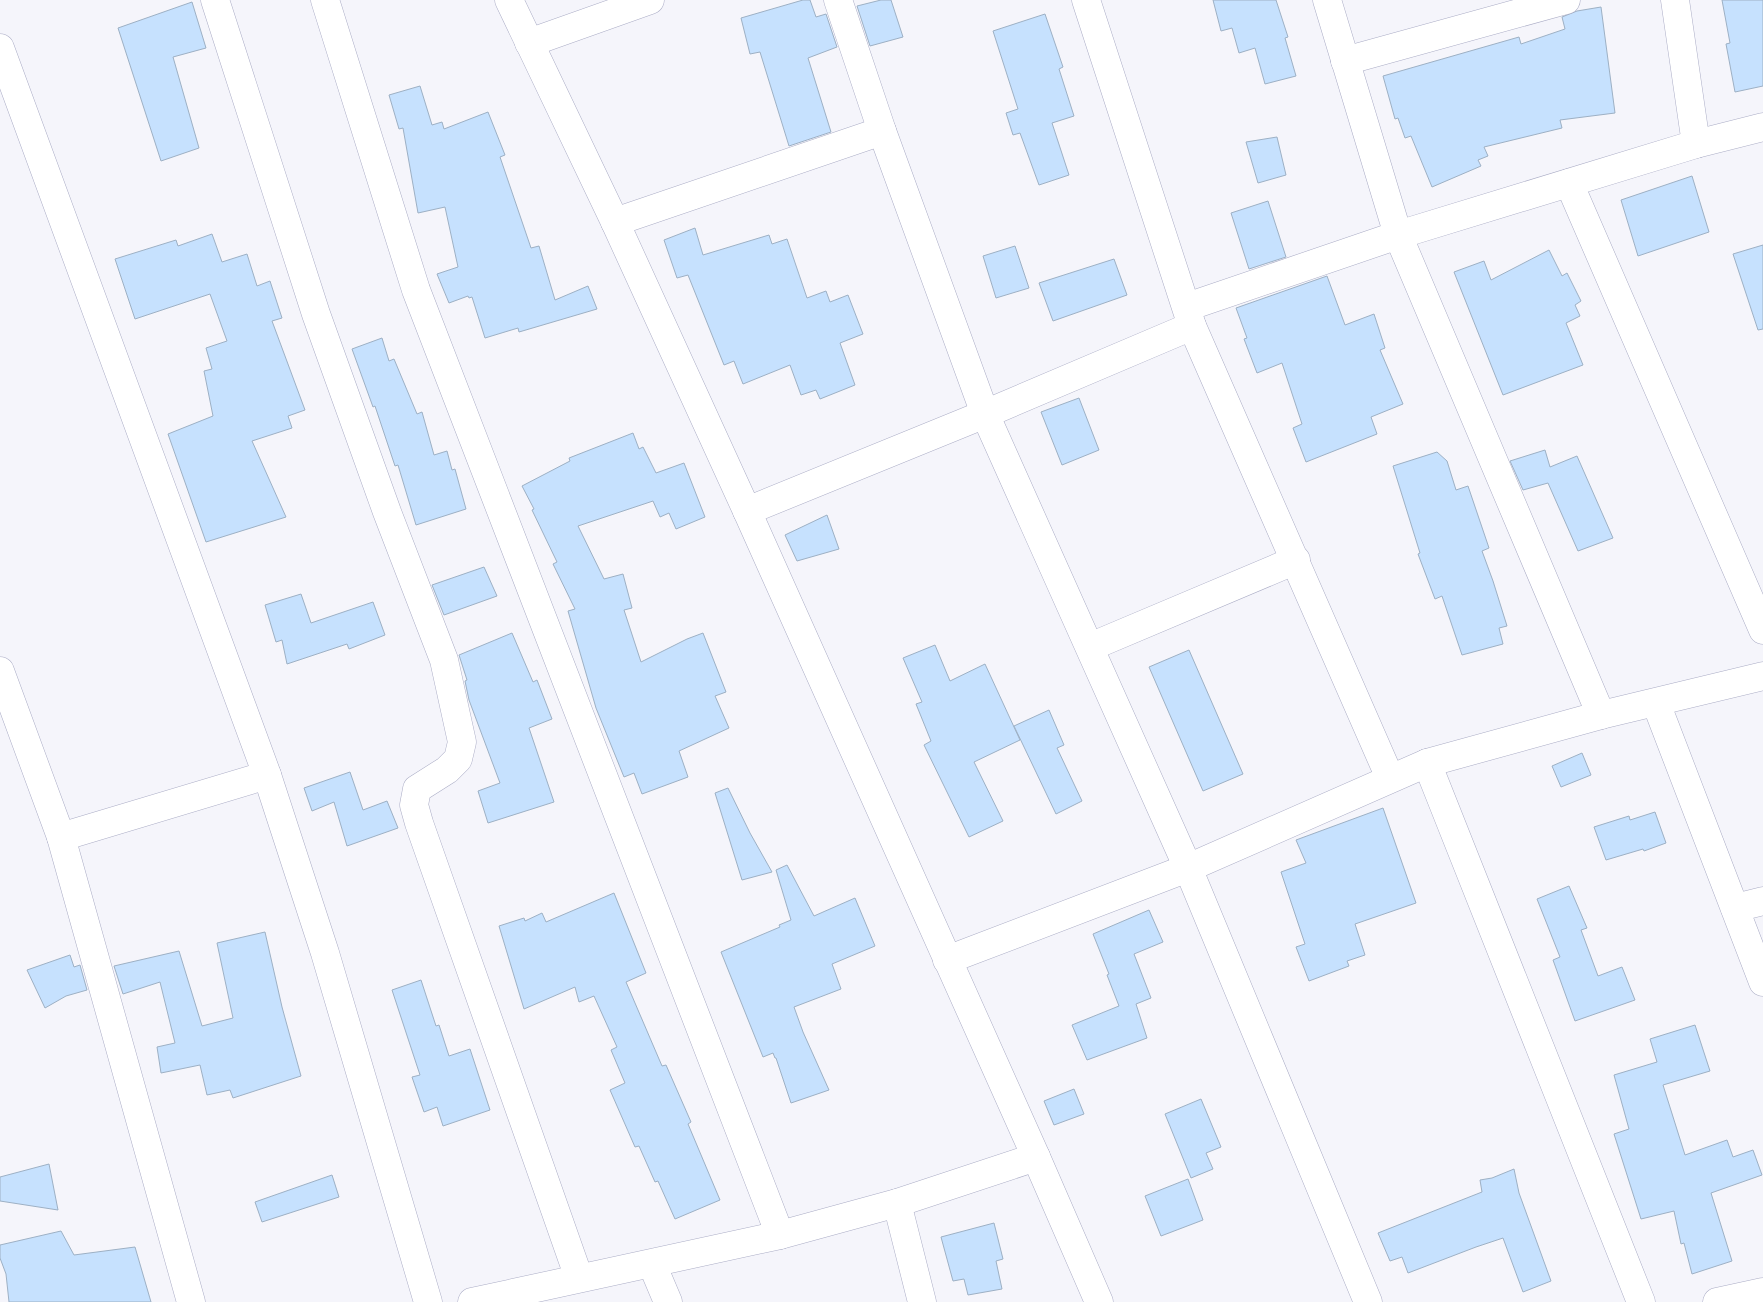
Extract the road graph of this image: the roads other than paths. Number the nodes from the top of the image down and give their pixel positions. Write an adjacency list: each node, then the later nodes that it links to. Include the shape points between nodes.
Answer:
1 (215, 0): 43 (street, via 316,314 444,660 462,742 458,758 447,770 417,789 414,805)
2 (324, 0): 41 (street, via 416,290)
3 (509, 0): 10 (street)
4 (650, 0): 10 (street)
5 (838, 0): 14 (street)
6 (1086, 0): 19 (street)
7 (1327, 0): 12 (street)
8 (1566, 0): 12 (street)
9 (1675, 0): 15 (street)
10 (528, 43): 17 (street)
11 (0, 48): 31 (street)
12 (1345, 60): 18 (street)
13 (1763, 127): 15 (street)
14 (882, 131): 17 (street); 20 (street)
15 (1696, 144): 16 (street)
16 (1570, 184): 18 (street); 23 (street)
17 (616, 222): 21 (street)
18 (1398, 235): 19 (street); 29 (street)
19 (1189, 317): 20 (street); 22 (street)
20 (985, 414): 21 (street); 24 (street)
21 (747, 511): 37 (street)
22 (1296, 560): 24 (street); 32 (street)
23 (1763, 630)
24 (1090, 647): 34 (street)
25 (0, 671): 28 (street)
26 (1763, 676): 27 (street)
27 (1656, 703): 29 (street); 36 (street)
28 (8, 713): 33 (street)
29 (1601, 714): 30 (street)
30 (1426, 763): 32 (street); 52 (street)
31 (267, 775): 33 (street); 46 (street, via 326,953)
32 (1390, 778): 34 (street)
33 (61, 836): 45 (street)
34 (1188, 868): 37 (street); 51 (street)
35 (1763, 901): 36 (street)
36 (1735, 908): 38 (street)
37 (947, 960): 39 (street)
38 (1763, 982)
39 (1036, 1157): 40 (street); 50 (street)
40 (897, 1204): 41 (street); 49 (street)
41 (780, 1235): 42 (street)
42 (652, 1264): 43 (street); 48 (street)
43 (579, 1278): 47 (street)
44 (1763, 1292): 53 (street)
45 (190, 1302)
46 (428, 1302)
47 (472, 1302)
48 (668, 1302)
49 (922, 1302)
50 (1099, 1302)
51 (1368, 1302)
52 (1641, 1302)
53 (1717, 1302)

